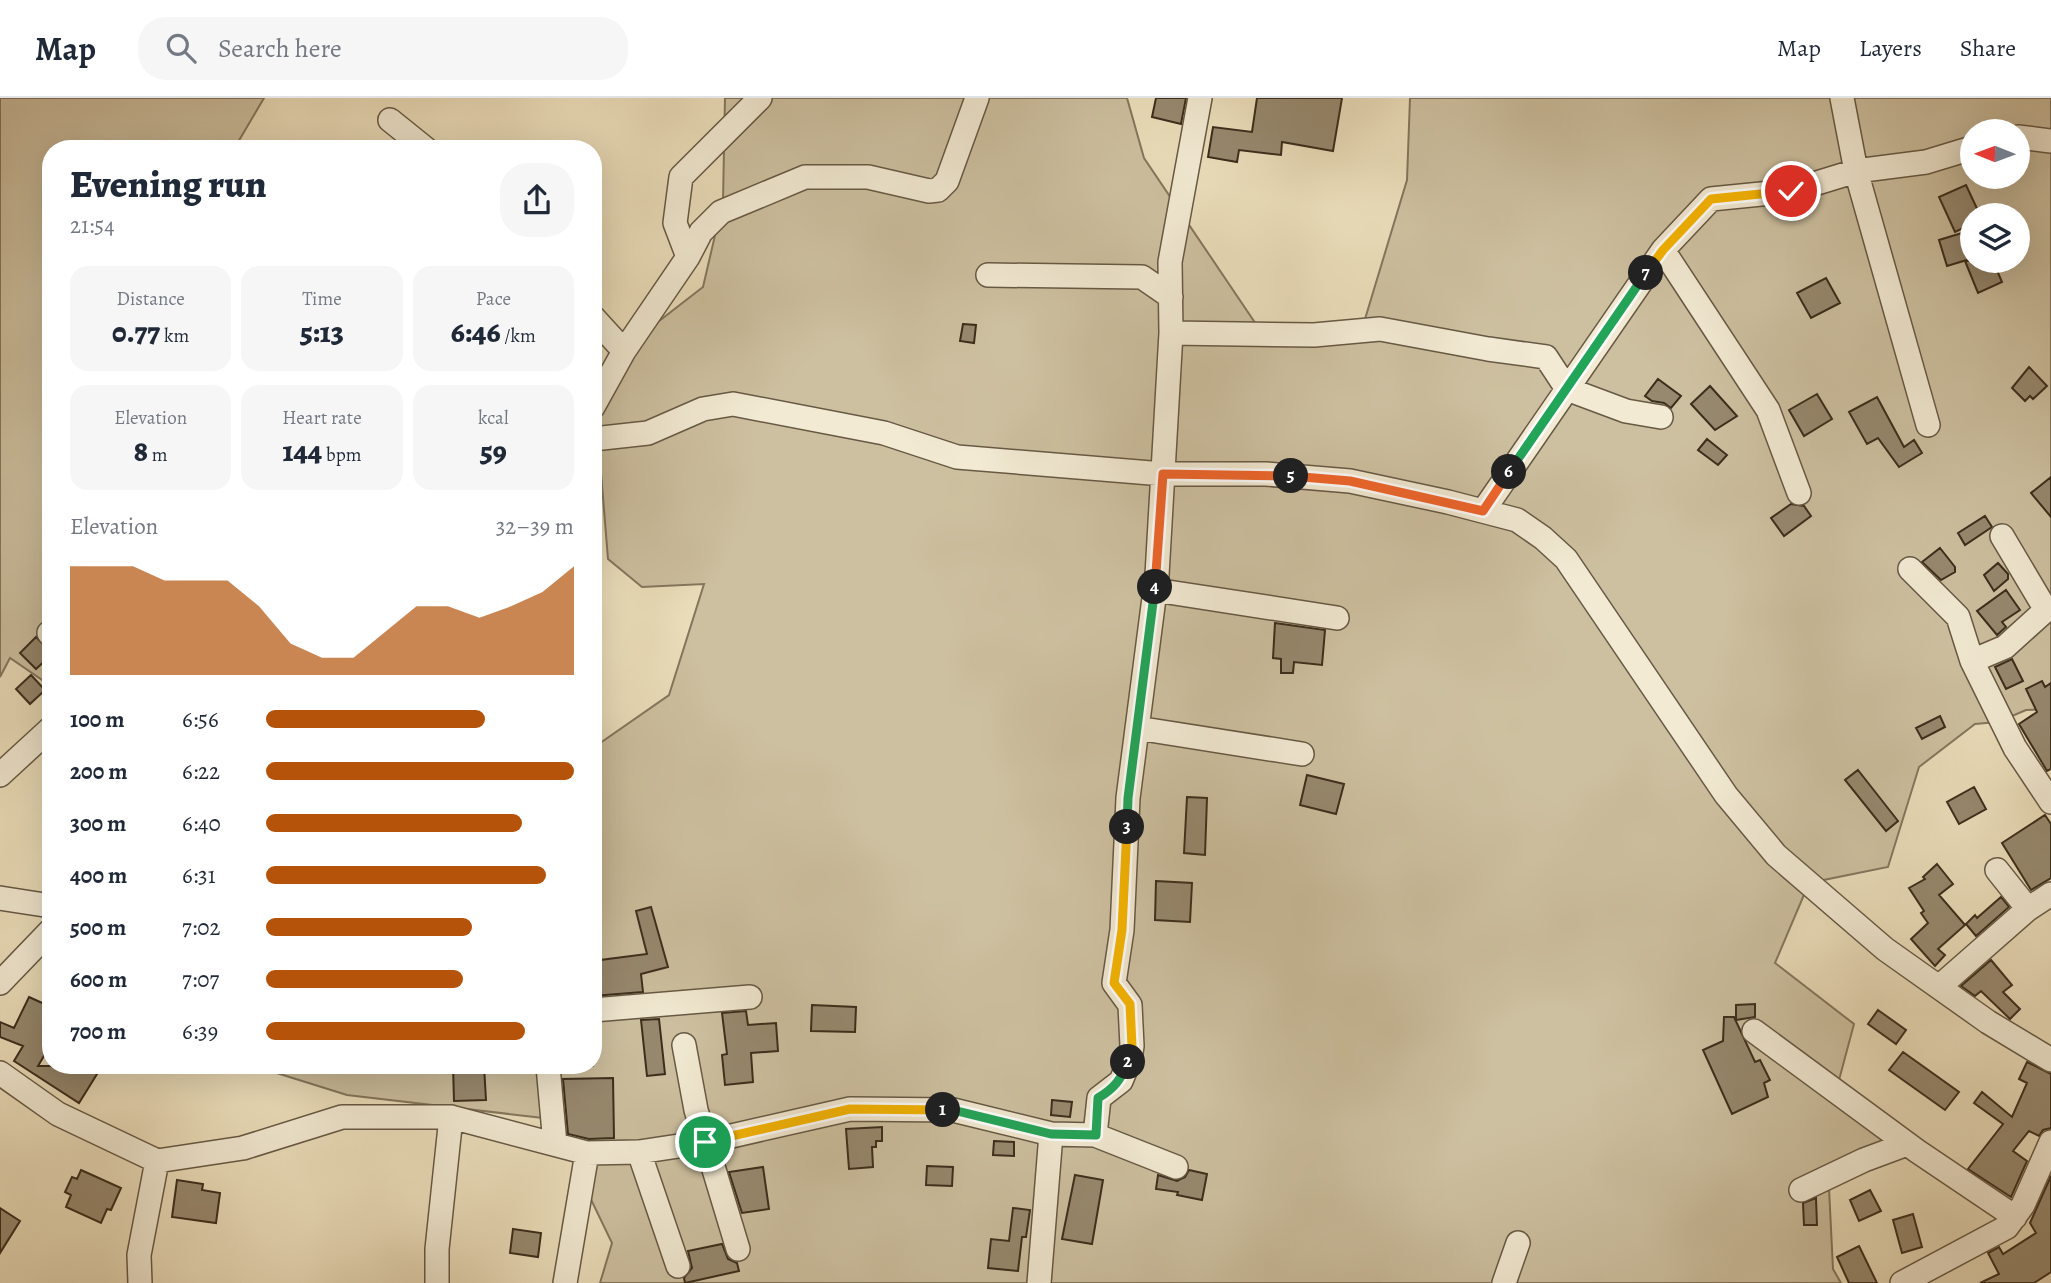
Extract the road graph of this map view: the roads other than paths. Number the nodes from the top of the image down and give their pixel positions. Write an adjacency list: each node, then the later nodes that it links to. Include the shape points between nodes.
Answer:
1 (760, 98): 12 (street, via 681,177 675,223)
2 (976, 98): 12 (street, via 947,181 938,190 868,177 805,177 720,212 701,232)
3 (1200, 98): 14 (street, via 1170,262)
4 (1842, 98): 10 (street)
5 (390, 120): 7 (street)
6 (2030, 138): 8 (street)
7 (415, 140)
8 (2051, 141)
9 (1960, 152): 10 (street, via 1926,162)
10 (1856, 172): 11 (street, via 1791,191 1711,199); 21 (street)
11 (1663, 250): 18 (street); 24 (street, via 1768,410)
12 (688, 257): 17 (street)
13 (988, 275): 14 (street, via 1142,277)
14 (1171, 297): 16 (street)
15 (602, 327): 17 (street)
16 (1171, 333): 18 (street, via 1314,335 1380,328 1546,357); 23 (street)
17 (624, 351): 19 (street)
18 (1567, 389): 20 (street, via 1626,411); 25 (street)
19 (602, 391)
20 (1661, 417)
21 (1928, 425)
22 (602, 438): 23 (street, via 648,433 703,409 733,404 884,433 957,457)
23 (1163, 474): 25 (street, via 1266,474 1350,481); 28 (street)
24 (1799, 493)
25 (1483, 511): 43 (street, via 1517,520 1566,559 1726,795 1776,855 1885,949)
26 (2002, 536): 30 (street, via 2046,610 2005,647)
27 (1910, 569): 30 (street, via 1958,617)
28 (1155, 590): 29 (street); 31 (street)
29 (1337, 618)
30 (1972, 661): 35 (street, via 2015,748)
31 (1137, 728): 33 (street); 53 (street, via 1114,983 1130,1004 1132,1046 1121,1081 1098,1098)
32 (42, 736): 34 (street)
33 (1302, 754)
34 (0, 775)
35 (2051, 802)
36 (1997, 870): 40 (street)
37 (2051, 894): 40 (street)
38 (0, 898): 39 (street)
39 (42, 905)
40 (2028, 909): 43 (street)
41 (42, 939): 42 (street)
42 (0, 983)
43 (1939, 987): 48 (street)
44 (750, 997): 45 (street)
45 (602, 1009)
46 (1754, 1031): 57 (street)
47 (684, 1045): 54 (street)
48 (2051, 1060)
49 (0, 1073): 60 (street, via 58,1114)
50 (549, 1074): 56 (street)
51 (451, 1117): 56 (street); 60 (street, via 342,1118 243,1148); 68 (street)
52 (1051, 1134): 53 (street); 54 (street, via 953,1110 850,1109); 70 (street)
53 (1096, 1135): 61 (street)
54 (705, 1142): 59 (street); 65 (street)
55 (2051, 1142): 63 (street)
56 (555, 1144): 58 (street)
57 (1907, 1144): 62 (street); 63 (street)
58 (587, 1153): 59 (street); 69 (street)
59 (639, 1153): 66 (street)
60 (157, 1161): 67 (street, via 139,1255)
61 (1176, 1167)
62 (1801, 1191)
63 (2015, 1217): 72 (street, via 2007,1227)
64 (1518, 1243): 71 (street)
65 (738, 1249)
66 (678, 1266)
67 (140, 1283)
68 (437, 1283)
69 (565, 1283)
70 (1039, 1283)
71 (1504, 1283)
72 (1902, 1283)

